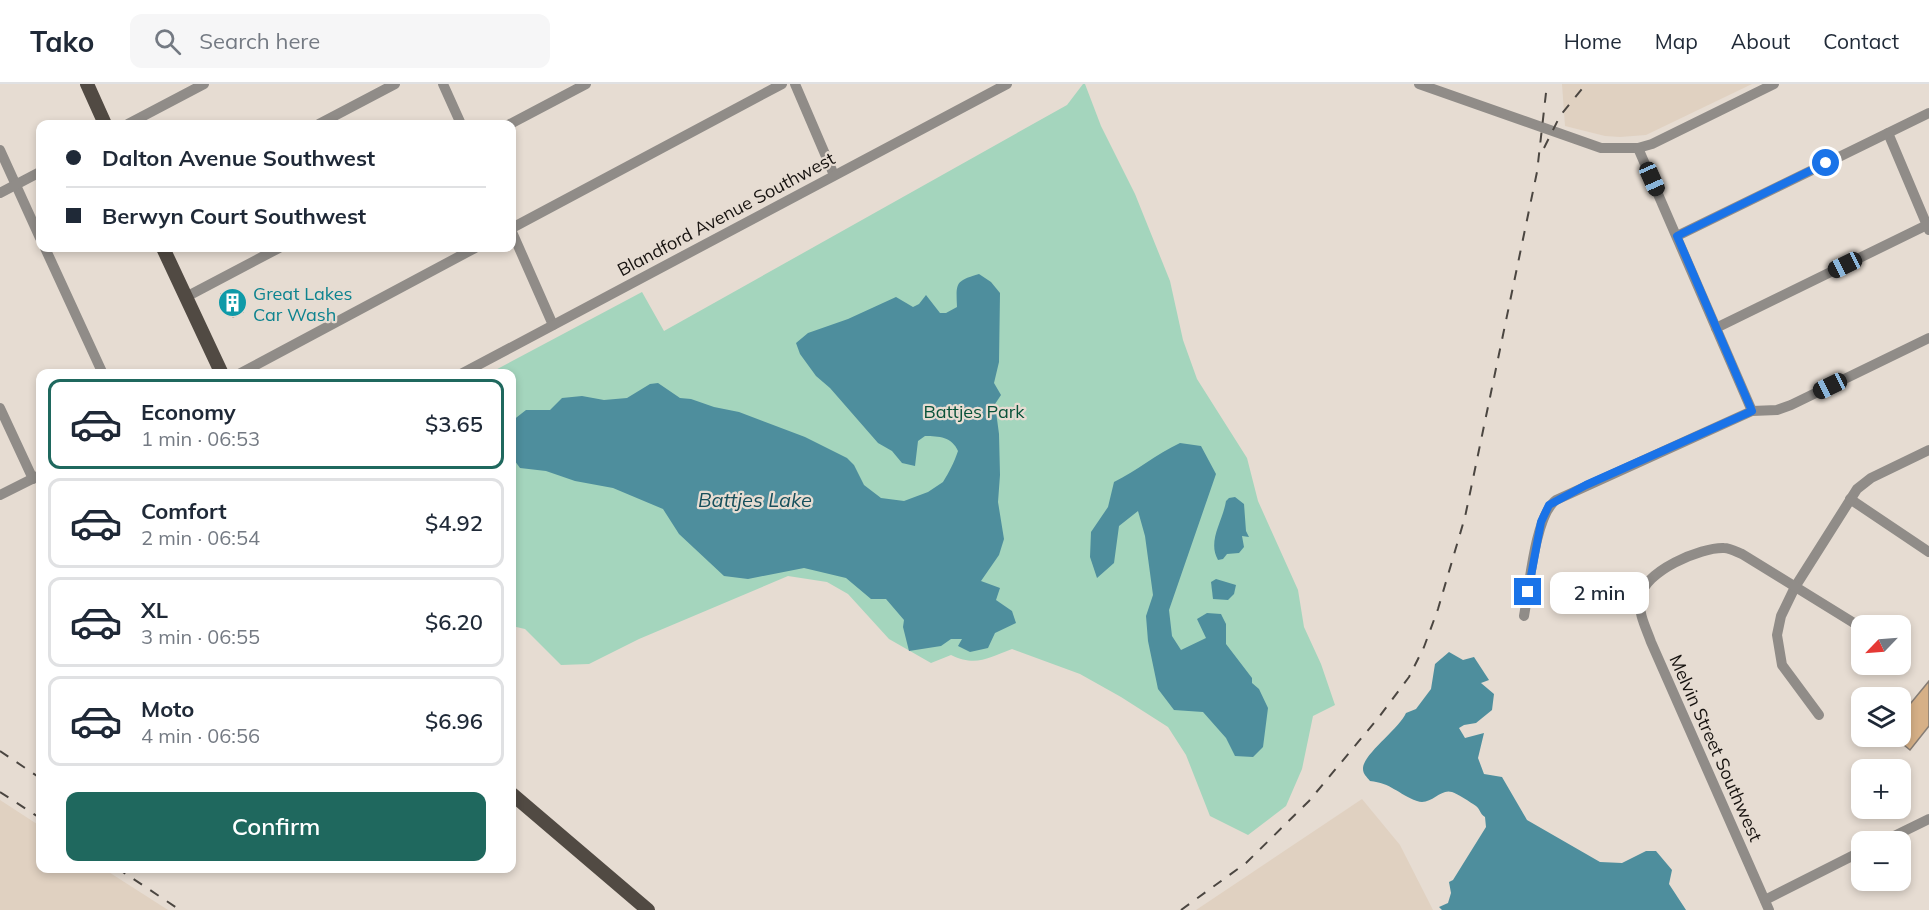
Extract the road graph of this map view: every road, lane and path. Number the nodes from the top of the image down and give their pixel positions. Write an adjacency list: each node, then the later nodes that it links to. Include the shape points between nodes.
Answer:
1 (87, 84): 12 (main road)
2 (204, 84): 13 (street)
3 (395, 84): 14 (street)
4 (443, 84): 15 (street)
5 (586, 84): 16 (street)
6 (782, 84): 25 (street)
7 (795, 84): 21 (street)
8 (1007, 84): 21 (street, Blandford Avenue Southwest)
9 (1419, 84): 18 (street, via 1601,148)
10 (1774, 84): 18 (street)
11 (1929, 113): 17 (street)
12 (103, 120)
13 (136, 120)
14 (327, 120)
15 (459, 120)
16 (516, 121)
17 (1888, 133): 24 (street); 27 (street)
18 (1638, 148): 27 (street)
19 (0, 150): 22 (street)
20 (36, 174): 22 (street)
21 (834, 175): 34 (street, Blandford Avenue Southwest)
22 (16, 185): 23 (street); 26 (street)
23 (0, 193)
24 (1928, 226): 35 (street)
25 (516, 228)
26 (36, 229)
27 (1677, 236): 35 (street)
28 (516, 239): 34 (street)
29 (47, 252): 37 (street)
30 (165, 252): 33 (main road)
31 (271, 252): 33 (street)
32 (467, 252): 39 (street)
33 (186, 297): 38 (main road)
34 (553, 325): 40 (street, Blandford Avenue Southwest)
35 (1716, 328): 42 (street)
36 (1929, 338): 42 (street, via 1791,405)
37 (101, 369)
38 (220, 369)
39 (247, 369)
40 (470, 369)
41 (0, 408): 44 (street)
42 (1752, 411): 50 (street, via 1556,500 1541,522)
43 (1929, 450): 47 (street, via 1871,478)
44 (36, 475)
45 (36, 477): 46 (street)
46 (0, 495)
47 (1850, 499): 48 (street); 49 (street)
48 (1929, 552)
49 (1795, 586): 51 (street); 52 (street, via 1781,616 1778,648 1782,664); 57 (street, Melvin Street Southwest, via 1726,548 1674,564 1656,575 1640,596 1641,614 1651,642)
50 (1524, 616)
51 (1851, 620)
52 (1819, 715)
53 (516, 797): 58 (main road)
54 (1929, 819): 55 (street)
55 (1904, 831)
56 (1851, 857): 57 (street)
57 (1767, 905)
58 (648, 910)

